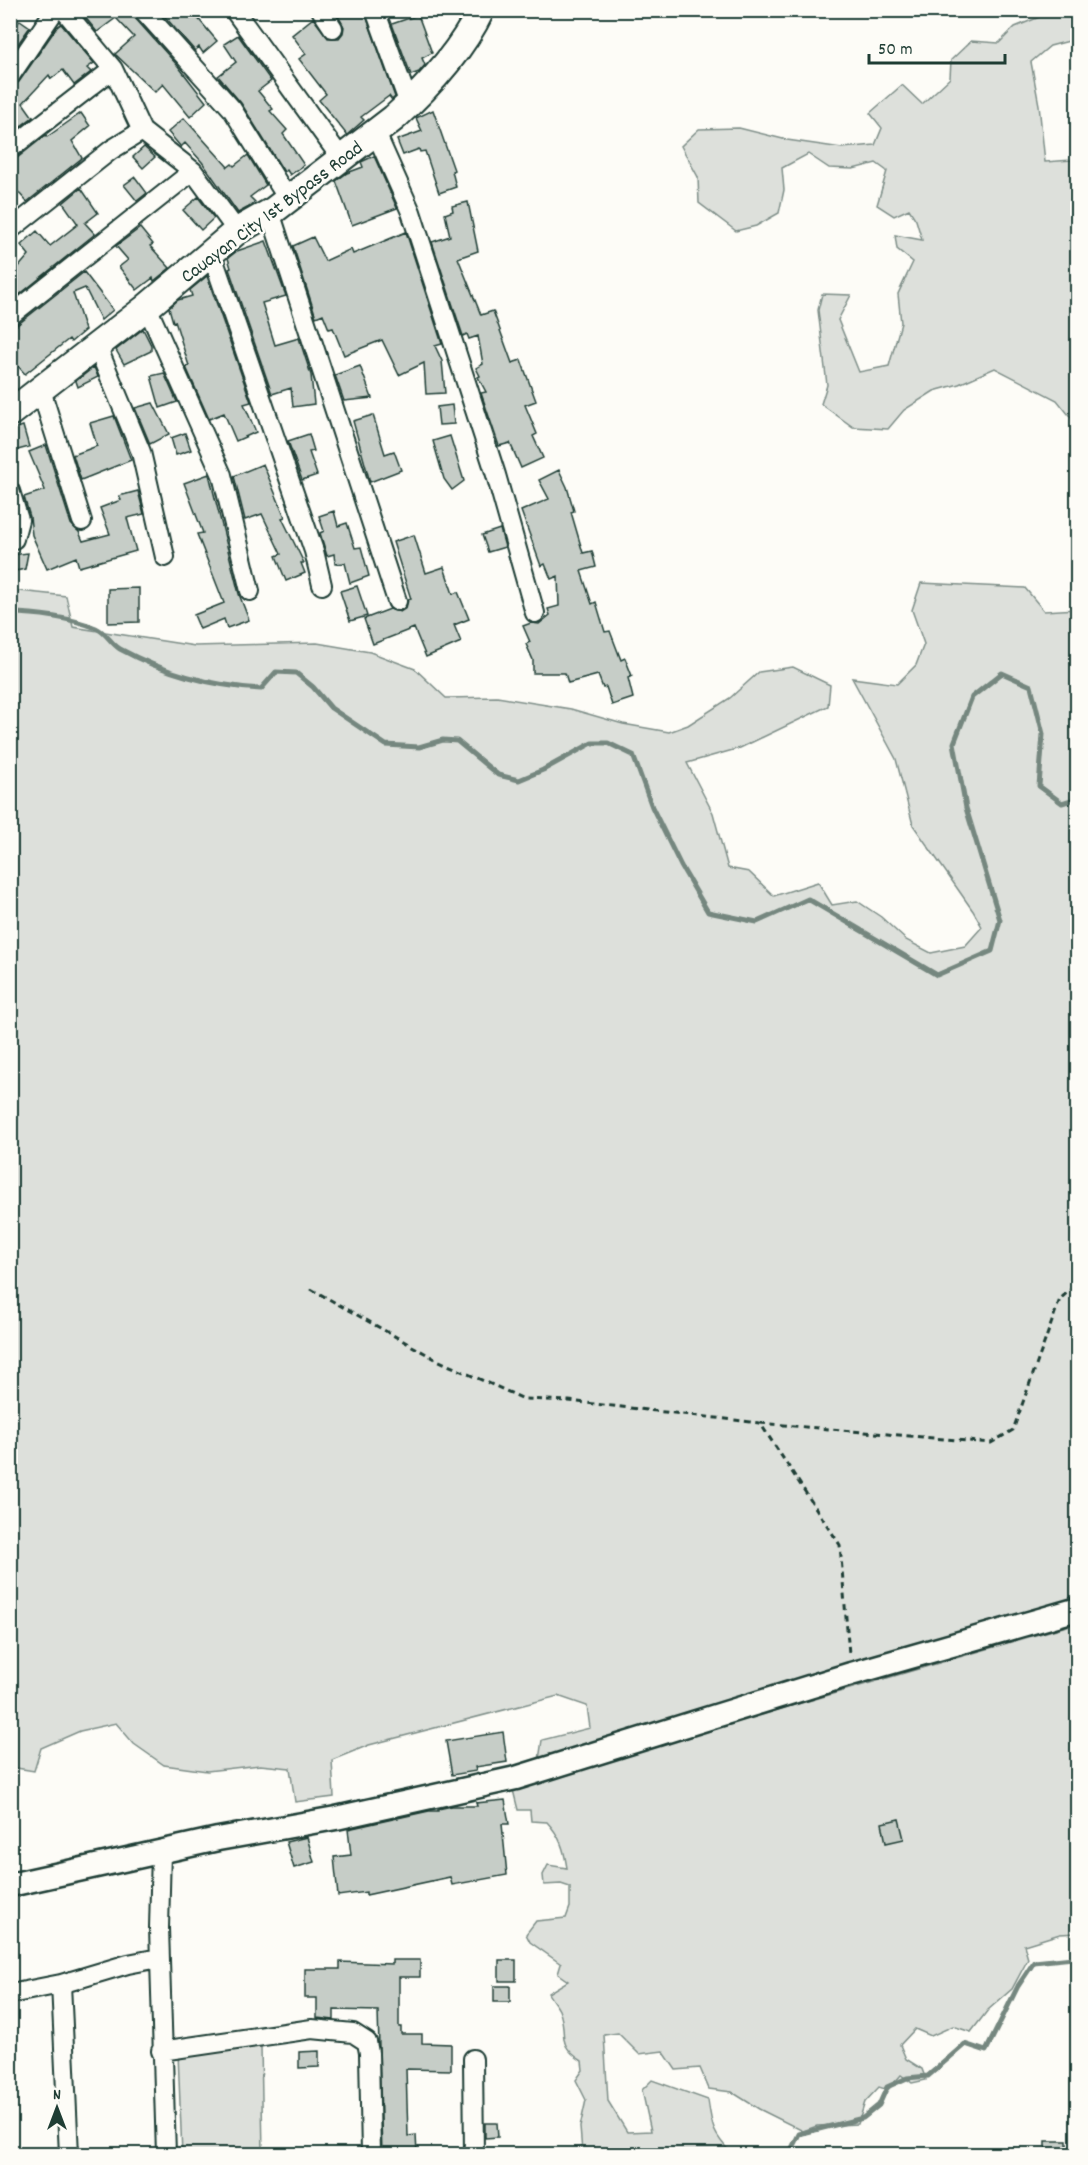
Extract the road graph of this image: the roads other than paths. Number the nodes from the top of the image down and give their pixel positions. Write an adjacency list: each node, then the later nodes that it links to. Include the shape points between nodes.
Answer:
1 (55, 10): 10 (street)
2 (64, 10): 9 (street)
3 (143, 10): 17 (street, via 232,110)
4 (234, 10): 15 (street)
5 (321, 10): 8 (street)
6 (375, 10): 11 (street)
7 (481, 10): 11 (main road, Cauayan City 1st Bypass Road, via 465,41)
8 (333, 28)
9 (113, 69): 12 (street); 14 (street)
10 (10, 76)
11 (409, 104): 13 (main road, Cauayan City 1st Bypass Road)
12 (142, 130): 16 (street); 18 (street)
13 (375, 131): 15 (main road, Cauayan City 1st Bypass Road); 33 (street, via 411,212 496,475)
14 (10, 149)
15 (341, 158): 17 (main road, Cauayan City 1st Bypass Road)
16 (193, 171): 19 (street); 22 (street)
17 (279, 206): 19 (main road, Cauayan City 1st Bypass Road); 32 (street)
18 (10, 230)
19 (237, 231): 20 (main road, Cauayan City 1st Bypass Road)
20 (211, 252): 21 (main road, Cauayan City 1st Bypass Road); 30 (street, via 314,551)
21 (147, 307): 23 (main road, Cauayan City 1st Bypass Road); 31 (street, via 222,475)
22 (10, 316)
23 (97, 346): 24 (main road, Cauayan City 1st Bypass Road); 29 (street, via 141,452)
24 (41, 390): 25 (main road, Cauayan City 1st Bypass Road); 27 (street)
25 (10, 413)
26 (10, 491): 28 (street, via 19,520)
27 (82, 521)
28 (14, 538)
29 (165, 557)
30 (322, 585)
31 (250, 591)
32 (397, 601)
33 (535, 613)
34 (1077, 1609): 35 (street, via 516,1778)
35 (161, 1852): 36 (street); 37 (street)
36 (10, 1885)
37 (159, 1958): 38 (street); 40 (street)
38 (61, 1984): 39 (street); 42 (street)
39 (10, 1994)
40 (162, 2051): 43 (street); 44 (street, via 312,2029 353,2033 367,2042 369,2053)
41 (473, 2059): 45 (street)
42 (69, 2154)
43 (166, 2154)
44 (371, 2154)
45 (474, 2154)

